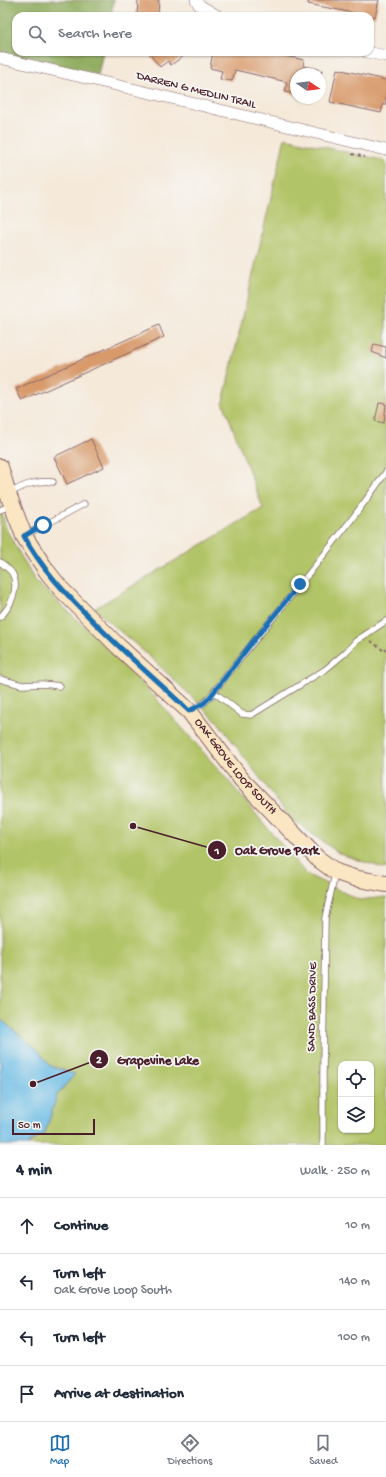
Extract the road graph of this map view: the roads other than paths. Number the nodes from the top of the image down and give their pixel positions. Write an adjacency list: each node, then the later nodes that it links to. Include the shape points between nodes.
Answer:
1 (196, 0): 2 (street, via 199,5)
2 (211, 12)
3 (374, 53): 4 (street)
4 (386, 56)
5 (0, 58): 6 (street, DARREN G MEDLIN TRAIL)
6 (386, 150)
7 (0, 467): 10 (street, OAK GROVE LOOP SOUTH)
8 (386, 472): 18 (lane, via 364,504)
9 (53, 482): 10 (lane, via 43,481 22,486)
10 (7, 503): 12 (street, OAK GROVE LOOP SOUTH)
11 (84, 504): 12 (lane)
12 (24, 536): 19 (street, OAK GROVE LOOP SOUTH, via 61,589)
13 (0, 562): 14 (lane, via 12,574 16,589)
14 (0, 617)
15 (386, 621): 18 (lane, via 356,641 326,669 251,715 242,714)
16 (0, 679): 17 (lane, via 22,685)
17 (60, 686)
18 (214, 692): 19 (lane, via 204,703)
19 (189, 711): 20 (street, OAK GROVE LOOP SOUTH, via 242,780 317,858)
20 (336, 872): 21 (street, OAK GROVE LOOP SOUTH); 22 (lane, SAND BASS DRIVE, via 325,918)
21 (386, 884)
22 (323, 1145)

